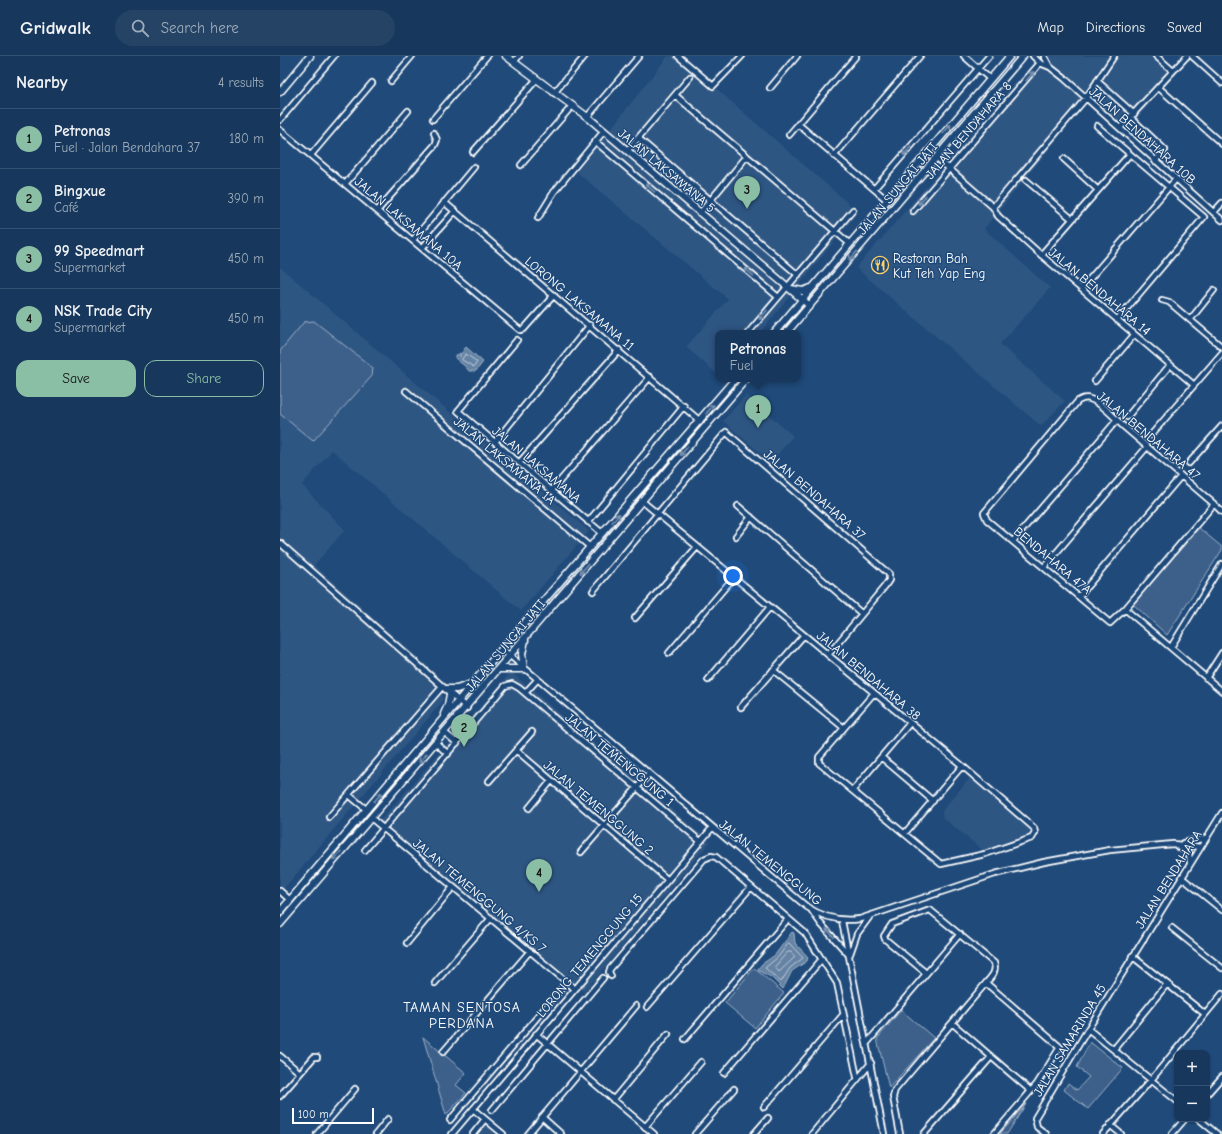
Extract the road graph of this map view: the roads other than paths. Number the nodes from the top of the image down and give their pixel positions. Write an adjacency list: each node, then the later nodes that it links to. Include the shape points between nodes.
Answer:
1 (310, 56): 38 (main road)
2 (334, 56): 47 (street)
3 (412, 56): 32 (street)
4 (487, 56): 46 (street)
5 (506, 56): 24 (main road, JALAN LAKSAMANA 5)
6 (519, 56): 24 (street)
7 (585, 56): 39 (street)
8 (639, 56): 45 (street)
9 (678, 56): 10 (street, via 713,86)
10 (742, 56)
11 (797, 56): 37 (street)
12 (856, 56): 48 (street)
13 (920, 56): 63 (street)
14 (964, 56): 27 (street)
15 (989, 56): 27 (street)
16 (1010, 56): 31 (main road, JALAN SUNGAI JATI)
17 (1023, 56): 64 (main road, JALAN SUNGAI JATI)
18 (1033, 56): 25 (street, JALAN BENDAHARA 10B)
19 (1045, 56): 26 (street, JALAN BENDAHARA 10B)
20 (1114, 56): 33 (street)
21 (1156, 56): 28 (street)
22 (1187, 56): 28 (street)
23 (1192, 56): 35 (street)
24 (514, 62): 30 (main road, JALAN LAKSAMANA 5)
25 (1040, 63): 26 (street, JALAN BENDAHARA 10B); 69 (street, JALAN BENDAHARA 8, one-way to 25)
26 (1050, 67): 41 (street, JALAN BENDAHARA 10B)
27 (978, 69): 31 (street); 74 (street, one-way to 74)
28 (1173, 71): 36 (street)
29 (690, 77): 40 (street)
30 (537, 79): 39 (main road, JALAN LAKSAMANA 5); 59 (street)
31 (990, 79): 77 (main road, JALAN SUNGAI JATI, one-way to 31)
32 (391, 81)
33 (1097, 81): 41 (street); 44 (street)
34 (372, 83): 61 (street)
35 (1222, 83)
36 (1158, 87): 44 (street); 57 (street)
37 (770, 88)
38 (280, 92)
39 (554, 93): 42 (main road, JALAN LAKSAMANA 5)
40 (675, 95): 55 (street); 62 (street)
41 (1086, 98): 50 (street, JALAN BENDAHARA 10B); 80 (street)
42 (572, 106): 45 (main road, JALAN LAKSAMANA 5); 67 (street)
43 (408, 111): 72 (street)
44 (1132, 116): 50 (street); 66 (street, via 1165,150)
45 (587, 117): 52 (main road, JALAN LAKSAMANA 5)
46 (433, 119)
47 (280, 120)
48 (798, 124): 54 (street); 63 (street)
49 (1097, 126): 60 (street)
50 (1120, 128): 66 (street, JALAN BENDAHARA 10B)
51 (280, 130): 61 (street, JALAN LAKSAMANA 10A)
52 (604, 131): 56 (street); 58 (main road, JALAN LAKSAMANA 5)
53 (434, 133): 82 (street, via 437,140 435,145)
54 (789, 135)
55 (638, 138): 58 (street); 76 (street)
56 (596, 142): 87 (street, via 554,192); 101 (street, JALAN LAKSAMANA 5, one-way to 56)
57 (1222, 144)
58 (628, 150): 86 (main road, JALAN LAKSAMANA 5)
59 (473, 152)
60 (1130, 154): 73 (street); 75 (street)
61 (311, 155): 72 (street, JALAN LAKSAMANA 10A)
62 (747, 156): 76 (street); 90 (street)
63 (834, 156): 74 (street)
64 (936, 158): 69 (street, JALAN BENDAHARA 14); 104 (main road, JALAN SUNGAI JATI, one-way to 104)
65 (1064, 159): 75 (street)
66 (1155, 160): 70 (street, JALAN BENDAHARA 10B)
67 (521, 165)
68 (474, 167): 78 (street)
69 (949, 169): 80 (street, JALAN BENDAHARA 14); 84 (street, JALAN BENDAHARA 8, one-way to 84)
70 (1176, 179): 73 (street); 85 (street, JALAN BENDAHARA 10B)
71 (1026, 180): 88 (street)
72 (345, 184): 82 (street, JALAN LAKSAMANA 10A)
73 (1169, 187): 98 (street); 106 (street, via 1204,217)
74 (874, 189): 77 (street)
75 (1098, 190): 88 (street)
76 (711, 200): 86 (street); 95 (street)
77 (887, 200): 92 (main road, JALAN SUNGAI JATI)
78 (444, 202): 83 (street, LORONG LAKSAMANA 11); 91 (street)
79 (1222, 203): 85 (street)
80 (994, 208): 94 (street, JALAN BENDAHARA 14, via 998,216)
81 (853, 210): 90 (street)
82 (377, 211): 91 (street, JALAN LAKSAMANA 10A)
83 (455, 211): 93 (street); 100 (street, LORONG LAKSAMANA 11)
84 (913, 211)
85 (1214, 212): 89 (street, JALAN BENDAHARA 10B)
86 (700, 213): 97 (main road, JALAN LAKSAMANA 5)
87 (538, 218)
88 (1072, 220): 94 (street)
89 (1222, 220)
90 (835, 231): 92 (street); 95 (street)
91 (413, 240): 93 (street, JALAN LAKSAMANA 10A)
92 (850, 244): 96 (main road, JALAN SUNGAI JATI)
93 (422, 248): 100 (street, JALAN LAKSAMANA 10A, via 520,330 524,329)
94 (1041, 255): 98 (street, JALAN BENDAHARA 14)
95 (798, 274): 97 (street)
96 (813, 287): 97 (main road, via 803,291); 102 (main road, JALAN SUNGAI JATI)
97 (788, 288): 101 (street); 102 (main road, JALAN LAKSAMANA 5); 105 (main road, via 794,299)
98 (1081, 289): 106 (street, JALAN BENDAHARA 14)
99 (1214, 290): 107 (street)
100 (554, 295): 108 (street, LORONG LAKSAMANA 11)
101 (778, 297): 109 (street, one-way to 109)
102 (802, 300): 104 (main road, JALAN LAKSAMANA 5); 105 (main road, JALAN SUNGAI JATI)
103 (1162, 300): 107 (street, via 1169,302)
104 (810, 306): 111 (main road, JALAN SUNGAI JATI)
105 (793, 311): 110 (main road, JALAN SUNGAI JATI)
106 (1117, 320): 112 (street, JALAN BENDAHARA 14)
107 (1190, 320): 114 (street)
108 (590, 325): 115 (street, LORONG LAKSAMANA 11); 130 (street)
109 (750, 330)
110 (777, 330)
111 (789, 330)
112 (1134, 335): 117 (street, JALAN BENDAHARA 14); 119 (street)
113 (517, 340): 130 (street, JALAN LAKSAMANA, via 458,411)
114 (1222, 347)
115 (619, 350): 118 (street, LORONG LAKSAMANA 11); 132 (street)
116 (1222, 353): 122 (street)
117 (1170, 365): 122 (street, JALAN BENDAHARA 14); 125 (street)
118 (650, 377): 124 (street, LORONG LAKSAMANA 11); 135 (street)
119 (1095, 381)
120 (733, 382): 127 (main road, JALAN SUNGAI JATI, one-way to 120)
121 (743, 382): 136 (main road, JALAN SUNGAI JATI, one-way to 136)
122 (1194, 385): 129 (street)
123 (406, 391): 148 (street, JALAN LAKSAMANA 1A)
124 (684, 406): 127 (street, LORONG LAKSAMANA 11); 143 (street)
125 (1127, 416)
126 (1117, 420): 131 (street, JALAN BENDAHARA 47); 140 (street, JALAN BENDAHARA 47, via 1090,399 1078,400); 146 (street)
127 (700, 421): 144 (main road, JALAN SUNGAI JATI, one-way to 127)
128 (1222, 426): 133 (street)
129 (1151, 435)
130 (495, 442): 132 (street, JALAN LAKSAMANA)
131 (1147, 447): 134 (street, JALAN BENDAHARA 47); 151 (street)
132 (520, 463): 135 (street, JALAN LAKSAMANA)
133 (1189, 463)
134 (1181, 476): 137 (street, JALAN BENDAHARA 47); 154 (street)
135 (552, 490): 143 (street, JALAN LAKSAMANA)
136 (642, 500): 141 (street, JALAN BENDAHARA 38); 160 (main road, JALAN SUNGAI JATI, one-way to 160)
137 (1214, 504): 139 (street, JALAN BENDAHARA 47); 156 (street)
138 (738, 506): 142 (street)
139 (1222, 512)
140 (984, 513): 146 (street, BENDAHARA 47A, via 987,520)
141 (658, 514): 149 (street, JALAN BENDAHARA 38); 153 (street); 157 (street, JALAN BENDAHARA 37, via 726,432 889,574 890,580)
142 (751, 518): 145 (street); 157 (street)
143 (588, 522): 144 (street, JALAN LAKSAMANA)
144 (602, 533): 148 (main road, JALAN SUNGAI JATI)
145 (736, 536)
146 (1012, 542): 151 (street, BENDAHARA 47A)
147 (280, 543): 174 (street)
148 (590, 547): 162 (main road, JALAN SUNGAI JATI)
149 (697, 547): 152 (street, JALAN BENDAHARA 38); 158 (street)
150 (1222, 564): 161 (street)
151 (1044, 567): 154 (street, BENDAHARA 47A)
152 (734, 577): 155 (street, JALAN BENDAHARA 38); 163 (street)
153 (593, 591)
154 (1079, 596): 156 (street, BENDAHARA 47A, via 1110,623)
155 (770, 607): 159 (street, JALAN BENDAHARA 38); 172 (street)
156 (1125, 609): 161 (street)
157 (862, 613): 165 (street)
158 (635, 618)
159 (804, 635): 165 (street, JALAN BENDAHARA 38); 169 (street)
160 (525, 638): 166 (main road, JALAN SUNGAI JATI); 167 (main road, via 522,654)
161 (1171, 647): 170 (street)
162 (502, 649): 166 (street, JALAN TEMENGGUNG); 173 (main road, JALAN SUNGAI JATI)
163 (669, 653)
164 (1222, 653): 170 (street)
165 (828, 655): 177 (street, JALAN BENDAHARA 38)
166 (510, 656): 167 (street, JALAN TEMENGGUNG); 168 (main road, JALAN SUNGAI JATI)
167 (524, 668): 168 (main road); 171 (street, JALAN TEMENGGUNG)
168 (499, 669): 180 (main road, JALAN SUNGAI JATI)
169 (773, 670): 179 (street); 183 (street)
170 (1206, 678): 176 (street)
171 (537, 680): 175 (street); 192 (street, JALAN TEMENGGUNG)
172 (708, 680)
173 (472, 684): 174 (main road); 178 (main road, JALAN SUNGAI JATI)
174 (446, 690): 178 (street); 182 (main road, via 448,705); 197 (street)
175 (527, 691): 187 (street, JALAN TEMENGGUNG 1, via 512,684 505,686); 195 (street, JALAN TEMENGGUNG 1)
176 (1222, 691)
177 (874, 693): 181 (street, JALAN BENDAHARA 38); 183 (street)
178 (458, 700): 180 (street); 182 (main road, JALAN SUNGAI JATI)
179 (740, 707)
180 (467, 708): 185 (main road, JALAN SUNGAI JATI)
181 (910, 723): 190 (street); 191 (street, JALAN BENDAHARA 38)
182 (438, 726): 200 (main road, JALAN SUNGAI JATI, one-way to 182)
183 (844, 728): 196 (street, via 818,760)
184 (532, 732): 188 (street)
185 (445, 733): 186 (main road, JALAN SUNGAI JATI); 187 (street)
186 (436, 743): 189 (street); 203 (main road, JALAN SUNGAI JATI, one-way to 203)
187 (458, 743): 189 (street, JALAN TEMENGGUNG 1)
188 (516, 750): 193 (street, JALAN TEMENGGUNG 2); 194 (street)
189 (448, 754): 206 (street, JALAN TEMENGGUNG 1)
190 (881, 757): 196 (street); 198 (street)
191 (962, 766): 198 (street); 207 (street, JALAN BENDAHARA 38, via 1034,828 1032,838 985,854 941,864)
192 (649, 774): 195 (street); 205 (street, JALAN TEMENGGUNG)
193 (552, 781): 199 (street); 204 (street, JALAN TEMENGGUNG 2)
194 (489, 782)
195 (637, 788): 204 (street); 209 (street, JALAN TEMENGGUNG 1)
196 (853, 790): 207 (street)
197 (349, 795): 200 (street); 202 (street)
198 (933, 801): 207 (street)
199 (529, 808)
200 (367, 810): 220 (main road, JALAN SUNGAI JATI)
201 (1222, 813): 208 (street, JALAN BENDAHARA)
202 (329, 817)
203 (371, 818): 206 (street, JALAN TEMENGGUNG 4/KS 7); 228 (main road, JALAN SUNGAI JATI, one-way to 228)
204 (604, 825): 213 (street); 216 (street, JALAN TEMENGGUNG 2)
205 (712, 828): 209 (street, LORONG TEMENGGUNG 15); 221 (street, JALAN TEMENGGUNG)
206 (384, 829): 212 (street, JALAN TEMENGGUNG 1); 217 (street, JALAN TEMENGGUNG 4/KS 7)
207 (905, 833)
208 (1206, 838): 210 (street); 211 (street, JALAN BENDAHARA)
209 (700, 841): 216 (street, LORONG TEMENGGUNG 15)
210 (1173, 844): 211 (street, JALAN TEMENGGUNG); 214 (street, via 1189,853); 224 (street, JALAN TEMENGGUNG, via 1110,850 1007,870)
211 (1201, 847): 214 (street, JALAN BENDAHARA)
212 (365, 850)
213 (581, 852)
214 (1190, 863): 215 (street, JALAN BENDAHARA)
215 (1181, 878): 222 (street); 234 (street, JALAN BENDAHARA)
216 (668, 880): 244 (street, LORONG TEMENGGUNG 15)
217 (453, 886): 225 (street, JALAN TEMENGGUNG 4/KS 7); 231 (street)
218 (751, 886): 226 (street); 238 (street, via 716,857 704,859 610,969); 247 (street)
219 (280, 892): 220 (street)
220 (290, 900): 223 (main road, JALAN SUNGAI JATI)
221 (811, 910): 227 (street, JALAN TEMENGGUNG, via 829,918); 233 (street, one-way to 221)
222 (1222, 910)
223 (280, 912)
224 (872, 915): 227 (street, JALAN TEMENGGUNG); 233 (street, via 857,934)
225 (491, 918): 232 (street, JALAN TEMENGGUNG 4/KS 7); 241 (street)
226 (788, 919): 235 (street, via 806,933); 254 (street)
227 (842, 920): 233 (street)
228 (280, 924)
229 (1172, 928): 236 (street)
230 (960, 934): 237 (street); 237 (street, via 930,910 892,924 885,932 885,939); 242 (street, via 994,963 996,968)
231 (407, 943)
232 (530, 951): 240 (street, JALAN TEMENGGUNG 4/KS 7); 258 (street)
233 (849, 955): 255 (street)
234 (1132, 956): 243 (street); 251 (street, JALAN SAMARINDA 45)
235 (822, 959): 249 (street, via 837,983); 266 (street)
236 (1222, 968)
237 (926, 973): 255 (street)
238 (610, 976)
239 (603, 978): 256 (street)
240 (567, 982): 244 (street, JALAN TEMENGGUNG 4/KS 7); 284 (street)
241 (435, 983)
242 (986, 983): 250 (street); 272 (street, via 1060,1047)
243 (1167, 984): 248 (street); 257 (street)
244 (575, 989): 252 (street, LORONG TEMENGGUNG 15)
245 (1221, 997): 248 (street)
246 (636, 1006): 264 (street)
247 (646, 1007)
248 (1205, 1014): 269 (street)
249 (843, 1015): 267 (street); 277 (street)
250 (952, 1023): 261 (street); 301 (street, via 894,1090)
251 (1088, 1029): 257 (street); 304 (street, JALAN SAMARINDA 45, via 1035,1118 1037,1127)
252 (536, 1034): 256 (street); 278 (street, LORONG TEMENGGUNG 15)
253 (668, 1034): 276 (street)
254 (685, 1039)
255 (867, 1043): 263 (street)
256 (549, 1045): 264 (street); 279 (street)
257 (1114, 1048): 269 (street)
258 (443, 1052)
259 (280, 1056): 265 (street)
260 (317, 1057): 265 (street, via 314,1057)
261 (991, 1057): 272 (street); 302 (street)
262 (701, 1062): 288 (street)
263 (871, 1063): 267 (street); 300 (street)
264 (580, 1072): 276 (street); 280 (street)
265 (300, 1073): 274 (street)
266 (724, 1073)
267 (857, 1077): 299 (street)
268 (1222, 1077): 273 (street)
269 (1151, 1080): 275 (street); 287 (street)
270 (355, 1089): 289 (street)
271 (734, 1089): 297 (street)
272 (1031, 1091): 303 (street)
273 (1210, 1091)
274 (280, 1096)
275 (1174, 1099)
276 (613, 1100): 288 (street)
277 (764, 1107)
278 (474, 1109): 283 (street); 291 (street, LORONG TEMENGGUNG 15)
279 (492, 1110)
280 (542, 1117): 294 (street); 295 (street)
281 (768, 1118): 298 (street)
282 (388, 1119): 290 (street)
283 (485, 1119): 292 (street); 293 (street)
284 (450, 1120)
285 (1182, 1122): 307 (street)
286 (1203, 1122): 308 (street)
287 (1110, 1125): 305 (street); 306 (street)
288 (645, 1126): 296 (street)
289 (317, 1134)
290 (376, 1134)
291 (452, 1134)
292 (472, 1134)
293 (503, 1134)
294 (528, 1134)
295 (561, 1134)
296 (654, 1134)
297 (694, 1134)
298 (754, 1134)
299 (811, 1134)
300 (884, 1134)
301 (900, 1134)
302 (924, 1134)
303 (994, 1134)
304 (1046, 1134)
305 (1103, 1134)
306 (1121, 1134)
307 (1172, 1134)
308 (1217, 1134)

